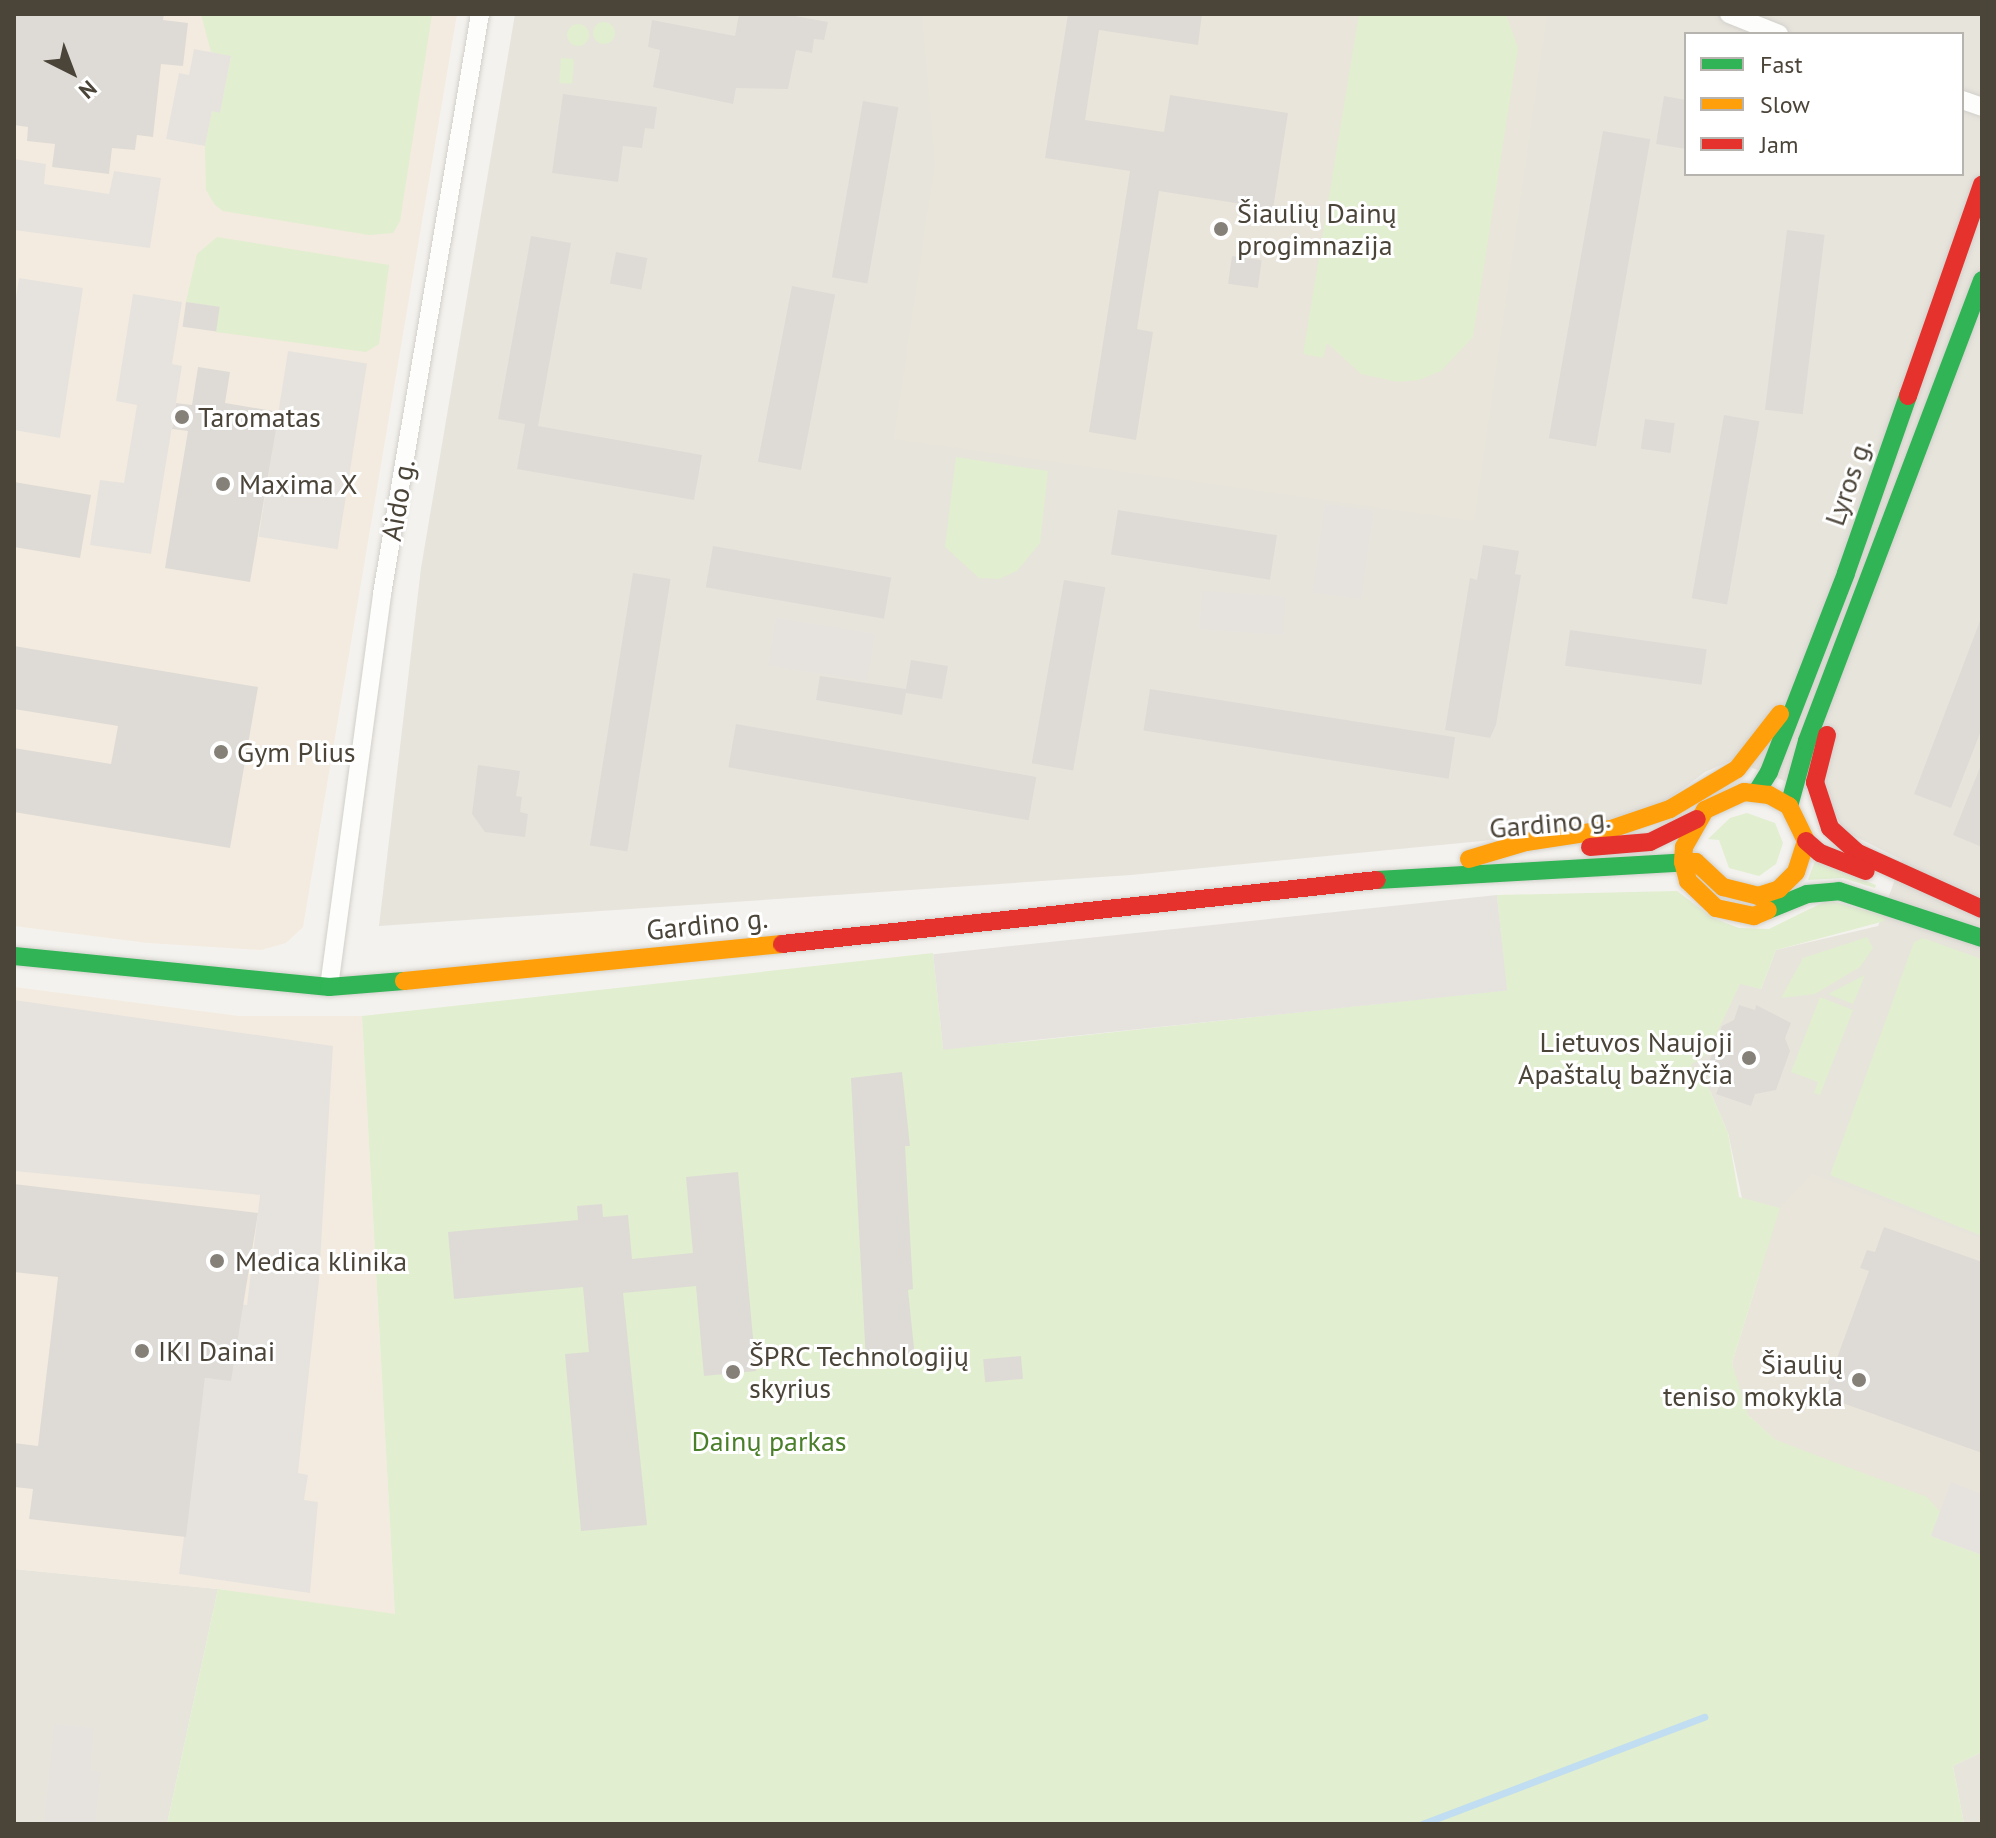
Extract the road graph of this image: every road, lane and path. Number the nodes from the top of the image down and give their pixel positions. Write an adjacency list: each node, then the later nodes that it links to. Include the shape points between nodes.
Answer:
1 (480, 14): 20 (street, Aido g., via 382,594)
2 (1729, 14): 3 (street)
3 (1774, 32)
4 (1982, 185): 6 (main road, Lyros g.)
5 (1982, 280): 7 (main road, Lyros g.)
6 (1846, 573): 8 (main road, Lyros g., via 1769,772); 12 (main road, via 1773,729 1737,769 1638,821 1526,842)
7 (1872, 577): 9 (main road, Lyros g., via 1807,741); 16 (main road, via 1817,770 1820,809 1849,847)
8 (1756, 793): 9 (main road); 10 (main road, Gardino g., via 1718,800)
9 (1789, 806): 11 (main road)
10 (1697, 819): 12 (main road, Gardino g., via 1650,842); 13 (main road, via 1687,834)
11 (1806, 841): 13 (main road, Gardino g., via 1802,861 1788,882 1758,896 1735,893 1703,865); 17 (main road, via 1820,853)
12 (1469, 859): 14 (main road, Gardino g.)
13 (1683, 862): 14 (main road, Gardino g.); 15 (main road)
14 (1406, 877): 15 (main road, via 1459,885 1665,880); 20 (main road, Gardino g., via 542,970)
15 (1693, 888): 18 (main road, via 1716,908 1746,916 1770,914 1807,894 1839,891)
16 (1982, 909)
17 (1982, 916)
18 (1982, 938)
19 (14, 956): 20 (main road, Gardino g.)
20 (329, 987)

